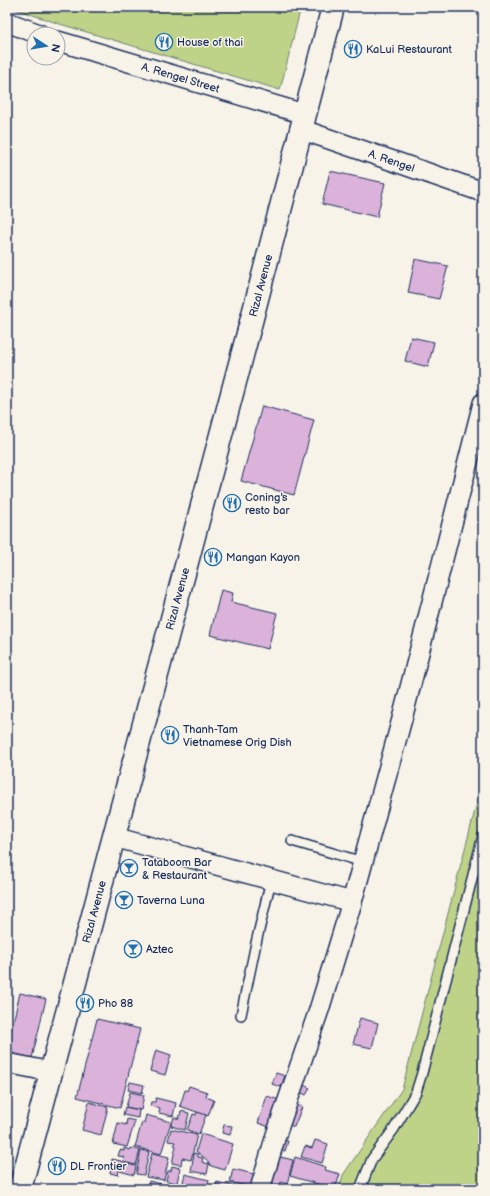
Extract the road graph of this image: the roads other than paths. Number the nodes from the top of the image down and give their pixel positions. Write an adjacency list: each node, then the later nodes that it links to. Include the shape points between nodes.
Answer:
1 (333, 7): 5 (street, Rizal Avenue)
2 (7, 22): 3 (street)
3 (26, 29)
4 (66, 44): 5 (street, A. Rengel Street)
5 (302, 121): 6 (street, A. Rengel); 9 (street, Rizal Avenue)
6 (483, 192)
7 (483, 403): 11 (street)
8 (483, 836): 19 (lane, via 416,1092 372,1159)
9 (114, 837): 12 (street); 16 (street, Rizal Avenue)
10 (292, 841): 11 (lane)
11 (363, 862): 13 (street)
12 (271, 880): 13 (street); 14 (lane)
13 (352, 902): 18 (street)
14 (241, 1015)
15 (7, 1063): 16 (street)
16 (52, 1072): 17 (street, Rizal Avenue)
17 (20, 1189)
18 (260, 1189)
19 (360, 1189)

